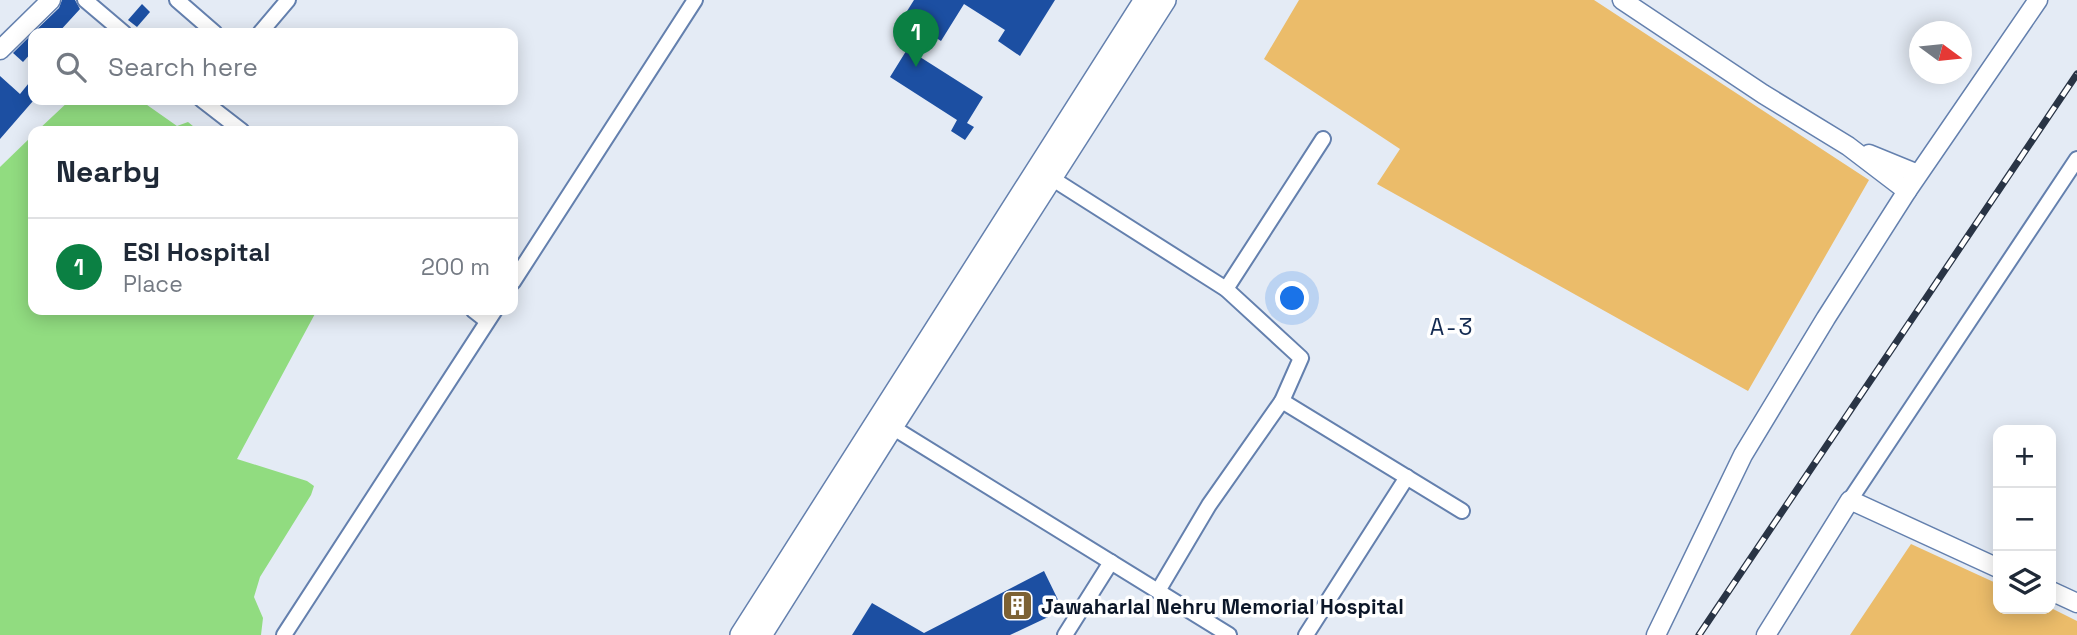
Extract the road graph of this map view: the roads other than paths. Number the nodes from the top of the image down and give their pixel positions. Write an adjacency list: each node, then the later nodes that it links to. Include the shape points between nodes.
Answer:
1 (51, 0): 13 (street)
2 (85, 0): 10 (street)
3 (177, 0): 11 (street)
4 (695, 0): 22 (street)
5 (1144, 0): 19 (main road)
6 (1165, 0): 19 (main road)
7 (1622, 0): 17 (street)
8 (2038, 0): 20 (street)
9 (285, 1): 12 (street)
10 (118, 28)
11 (209, 28)
12 (264, 28)
13 (0, 50)
14 (208, 105): 15 (street)
15 (236, 126)
16 (1323, 139): 23 (street)
17 (1848, 146): 20 (street); 21 (street)
18 (2077, 159): 28 (street)
19 (1044, 173): 23 (street); 26 (main road); 36 (main road)
20 (1918, 174): 21 (street)
21 (1907, 191): 41 (street, via 1743,455)
22 (518, 274)
23 (1226, 289): 25 (street, via 1301,358)
24 (491, 315): 35 (street)
25 (1282, 401): 27 (street); 32 (street, via 1209,505)
26 (892, 427): 30 (street); 37 (main road)
27 (1407, 477): 29 (street); 40 (street)
28 (1850, 500): 31 (street); 42 (street)
29 (1462, 511)
30 (1111, 562): 32 (street); 38 (street)
31 (1993, 566)
32 (1158, 590): 39 (street)
33 (2056, 594): 34 (street)
34 (2077, 603)
35 (284, 635)
36 (741, 635)
37 (761, 635)
38 (1065, 635)
39 (1229, 635)
40 (1306, 635)
41 (1656, 635)
42 (1766, 635)

